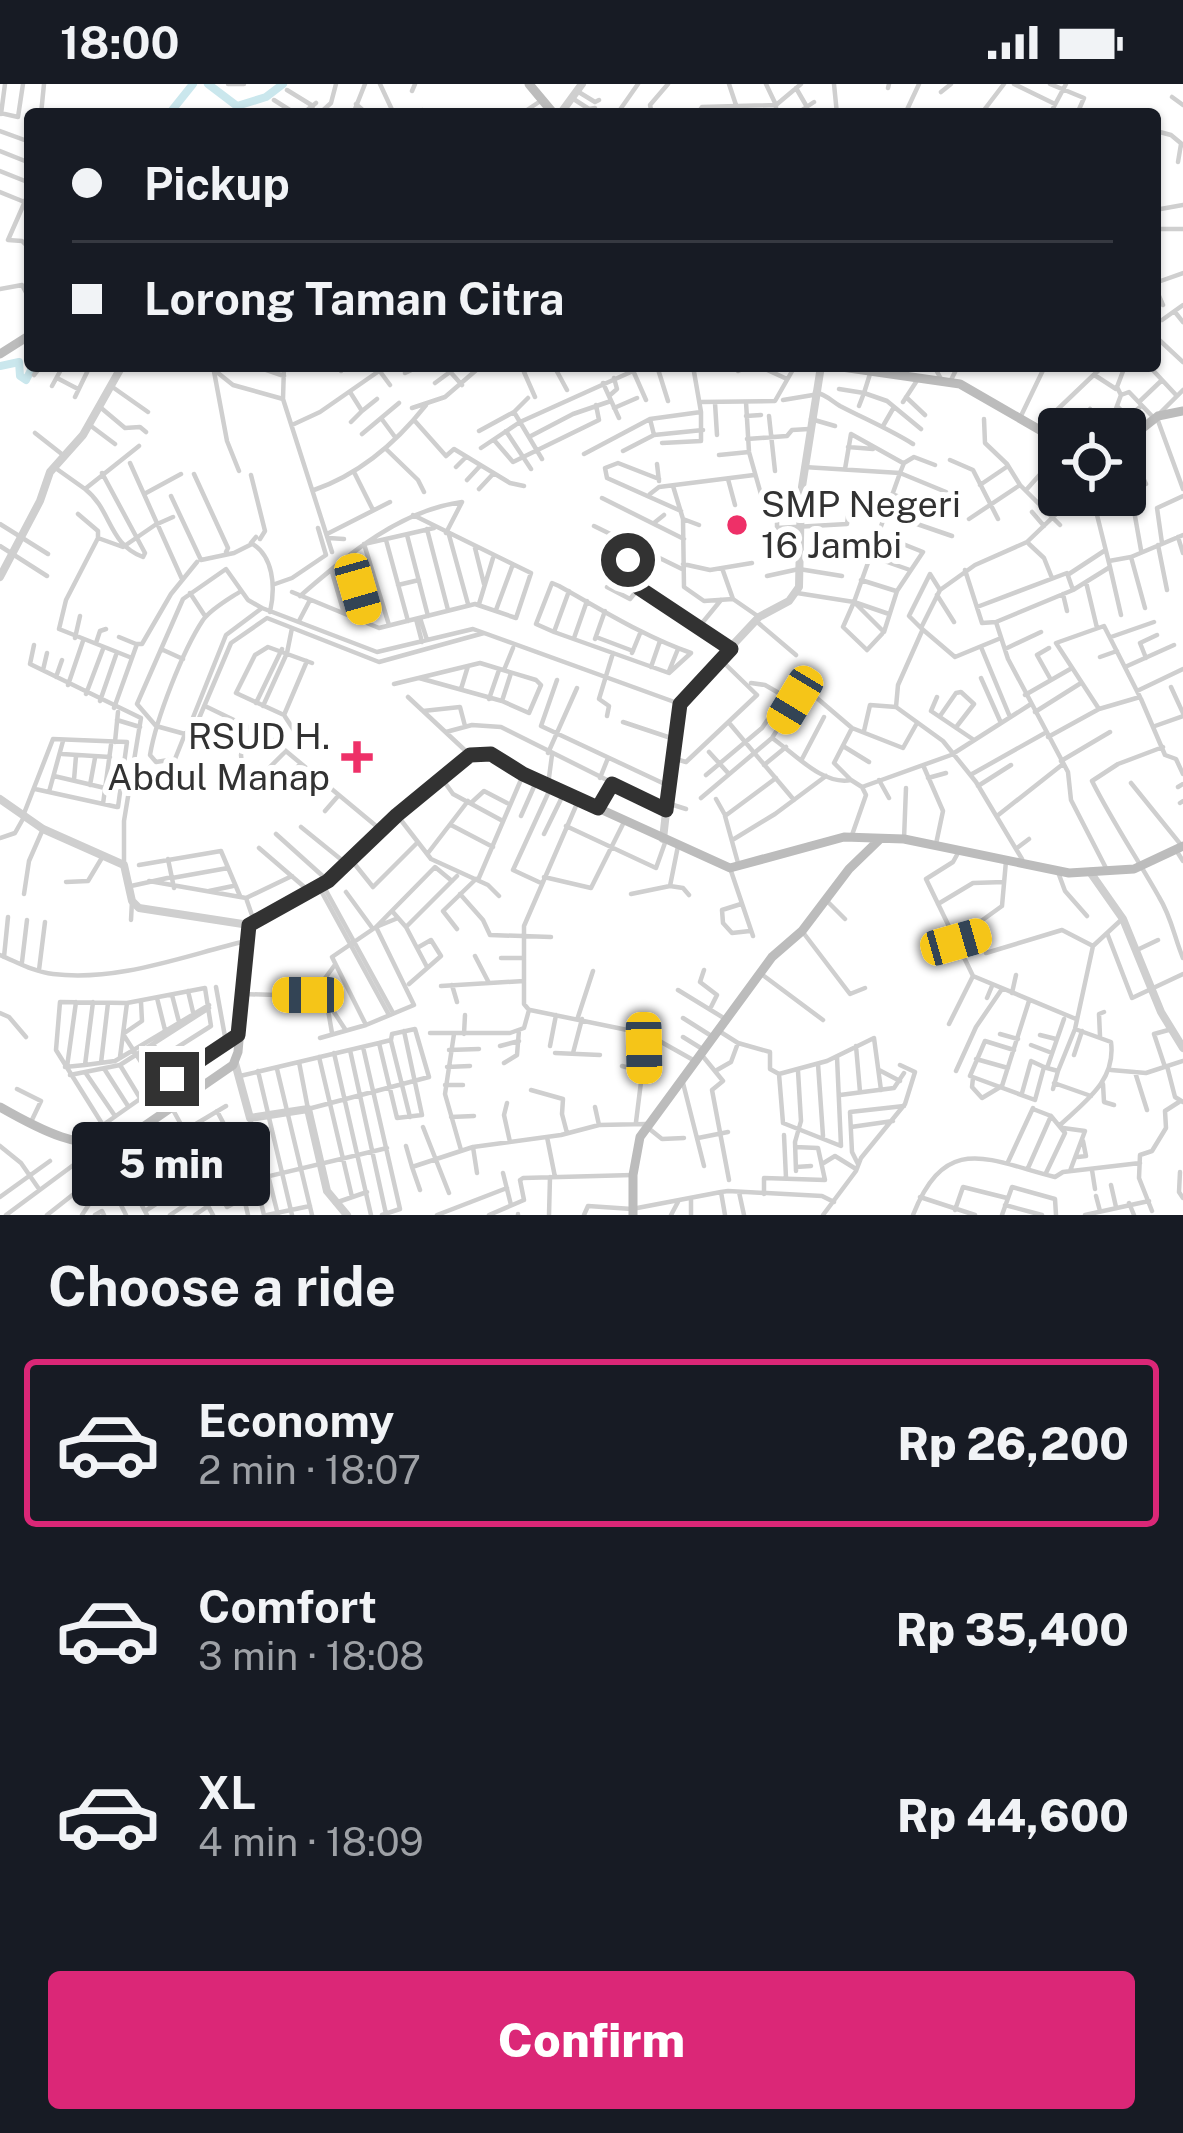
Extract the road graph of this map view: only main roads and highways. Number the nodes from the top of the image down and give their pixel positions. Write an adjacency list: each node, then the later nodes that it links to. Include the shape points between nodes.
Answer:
1 (529, 84): 2 (main road)
2 (551, 108)
3 (864, 372): 6 (main road, via 945,381 982,394)
4 (1183, 411): 5 (main road)
5 (1146, 427)
6 (1038, 431)
7 (880, 840): 8 (main road, via 1058,872 1138,868); 9 (main road, via 852,837 735,868 491,754 470,755 320,886 252,924 233,1065 104,1143 56,1135); 10 (main road, via 760,973 644,1124)
8 (1180, 847)
9 (1, 1110)
10 (632, 1212)

